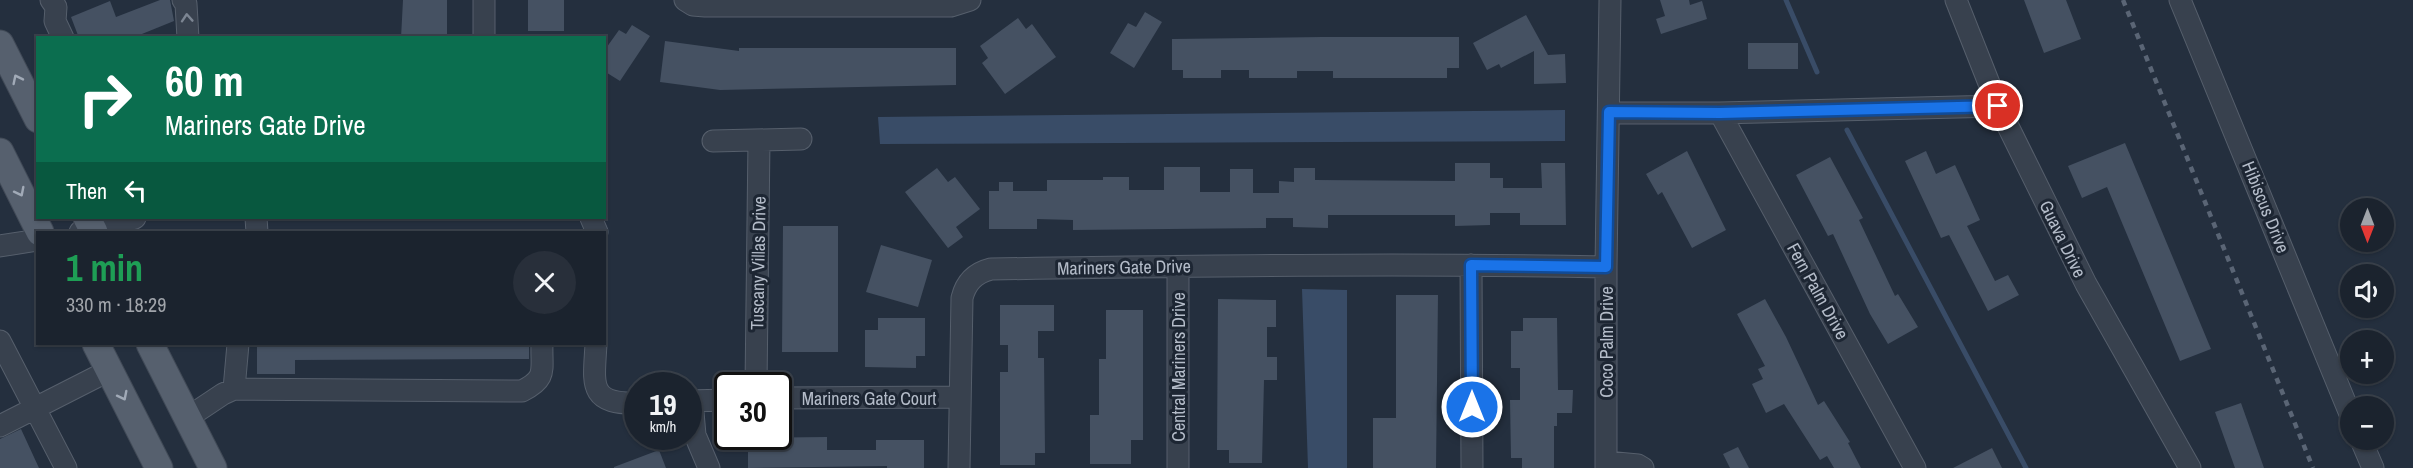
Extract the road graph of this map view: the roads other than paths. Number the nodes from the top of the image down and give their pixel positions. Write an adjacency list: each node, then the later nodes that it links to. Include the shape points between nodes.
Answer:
1 (183, 0): 10 (street, one-way to 1)
2 (484, 0): 11 (street)
3 (685, 0): 4 (street, via 705,6 951,6)
4 (969, 0)
5 (1610, 0): 14 (street, Coco Palm Drive)
6 (1956, 0): 13 (street, Guava Drive)
7 (2180, 0): 38 (street, Hibiscus Drive)
8 (59, 2): 9 (street, via 55,21)
9 (62, 36)
10 (188, 36)
11 (484, 36)
12 (0, 44): 16 (main road, one-way to 12)
13 (1998, 106): 15 (street); 57 (street, Guava Drive, via 2086,284)
14 (1609, 112): 15 (street); 28 (street, Coco Palm Drive)
15 (1720, 113): 56 (street, Fern Palm Drive)
16 (36, 115)
17 (801, 139): 18 (street)
18 (759, 140): 19 (street); 36 (street, Tuscany Villas Drive)
19 (713, 141)
20 (1, 155): 23 (main road, one-way to 23)
21 (130, 219): 22 (street)
22 (88, 228)
23 (39, 231)
24 (36, 240): 25 (street)
25 (0, 246)
26 (1471, 265): 27 (street, Mariners Gate Drive); 28 (street, Mariners Gate Drive); 54 (street)
27 (1178, 267): 39 (street, Mariners Gate Drive, via 991,269 977,274 968,282 962,298); 53 (street, Central Mariners Drive)
28 (1606, 267): 47 (street, Coco Palm Drive)
29 (0, 341): 42 (street)
30 (97, 345): 35 (main road)
31 (151, 345): 43 (main road)
32 (238, 345): 37 (street)
33 (542, 345): 37 (street, via 538,383 522,391)
34 (596, 345): 41 (street, via 594,384 598,392 613,402)
35 (110, 370): 42 (street); 49 (main road, one-way to 49)
36 (756, 372)
37 (234, 389): 43 (street)
38 (2343, 396)
39 (959, 397): 40 (street, Mariners Gate Court); 52 (street, Mariners Gate Drive)
40 (792, 398)
41 (624, 402)
42 (36, 408): 44 (street); 48 (street)
43 (187, 417): 50 (main road)
44 (0, 426)
45 (701, 450): 51 (street)
46 (2365, 450): 58 (street)
47 (1606, 465): 55 (street)
48 (66, 468)
49 (159, 468)
50 (213, 468)
51 (709, 468)
52 (959, 468)
53 (1178, 468)
54 (1472, 468)
55 (1643, 468)
56 (1915, 468)
57 (2190, 468)
58 (2373, 468)

